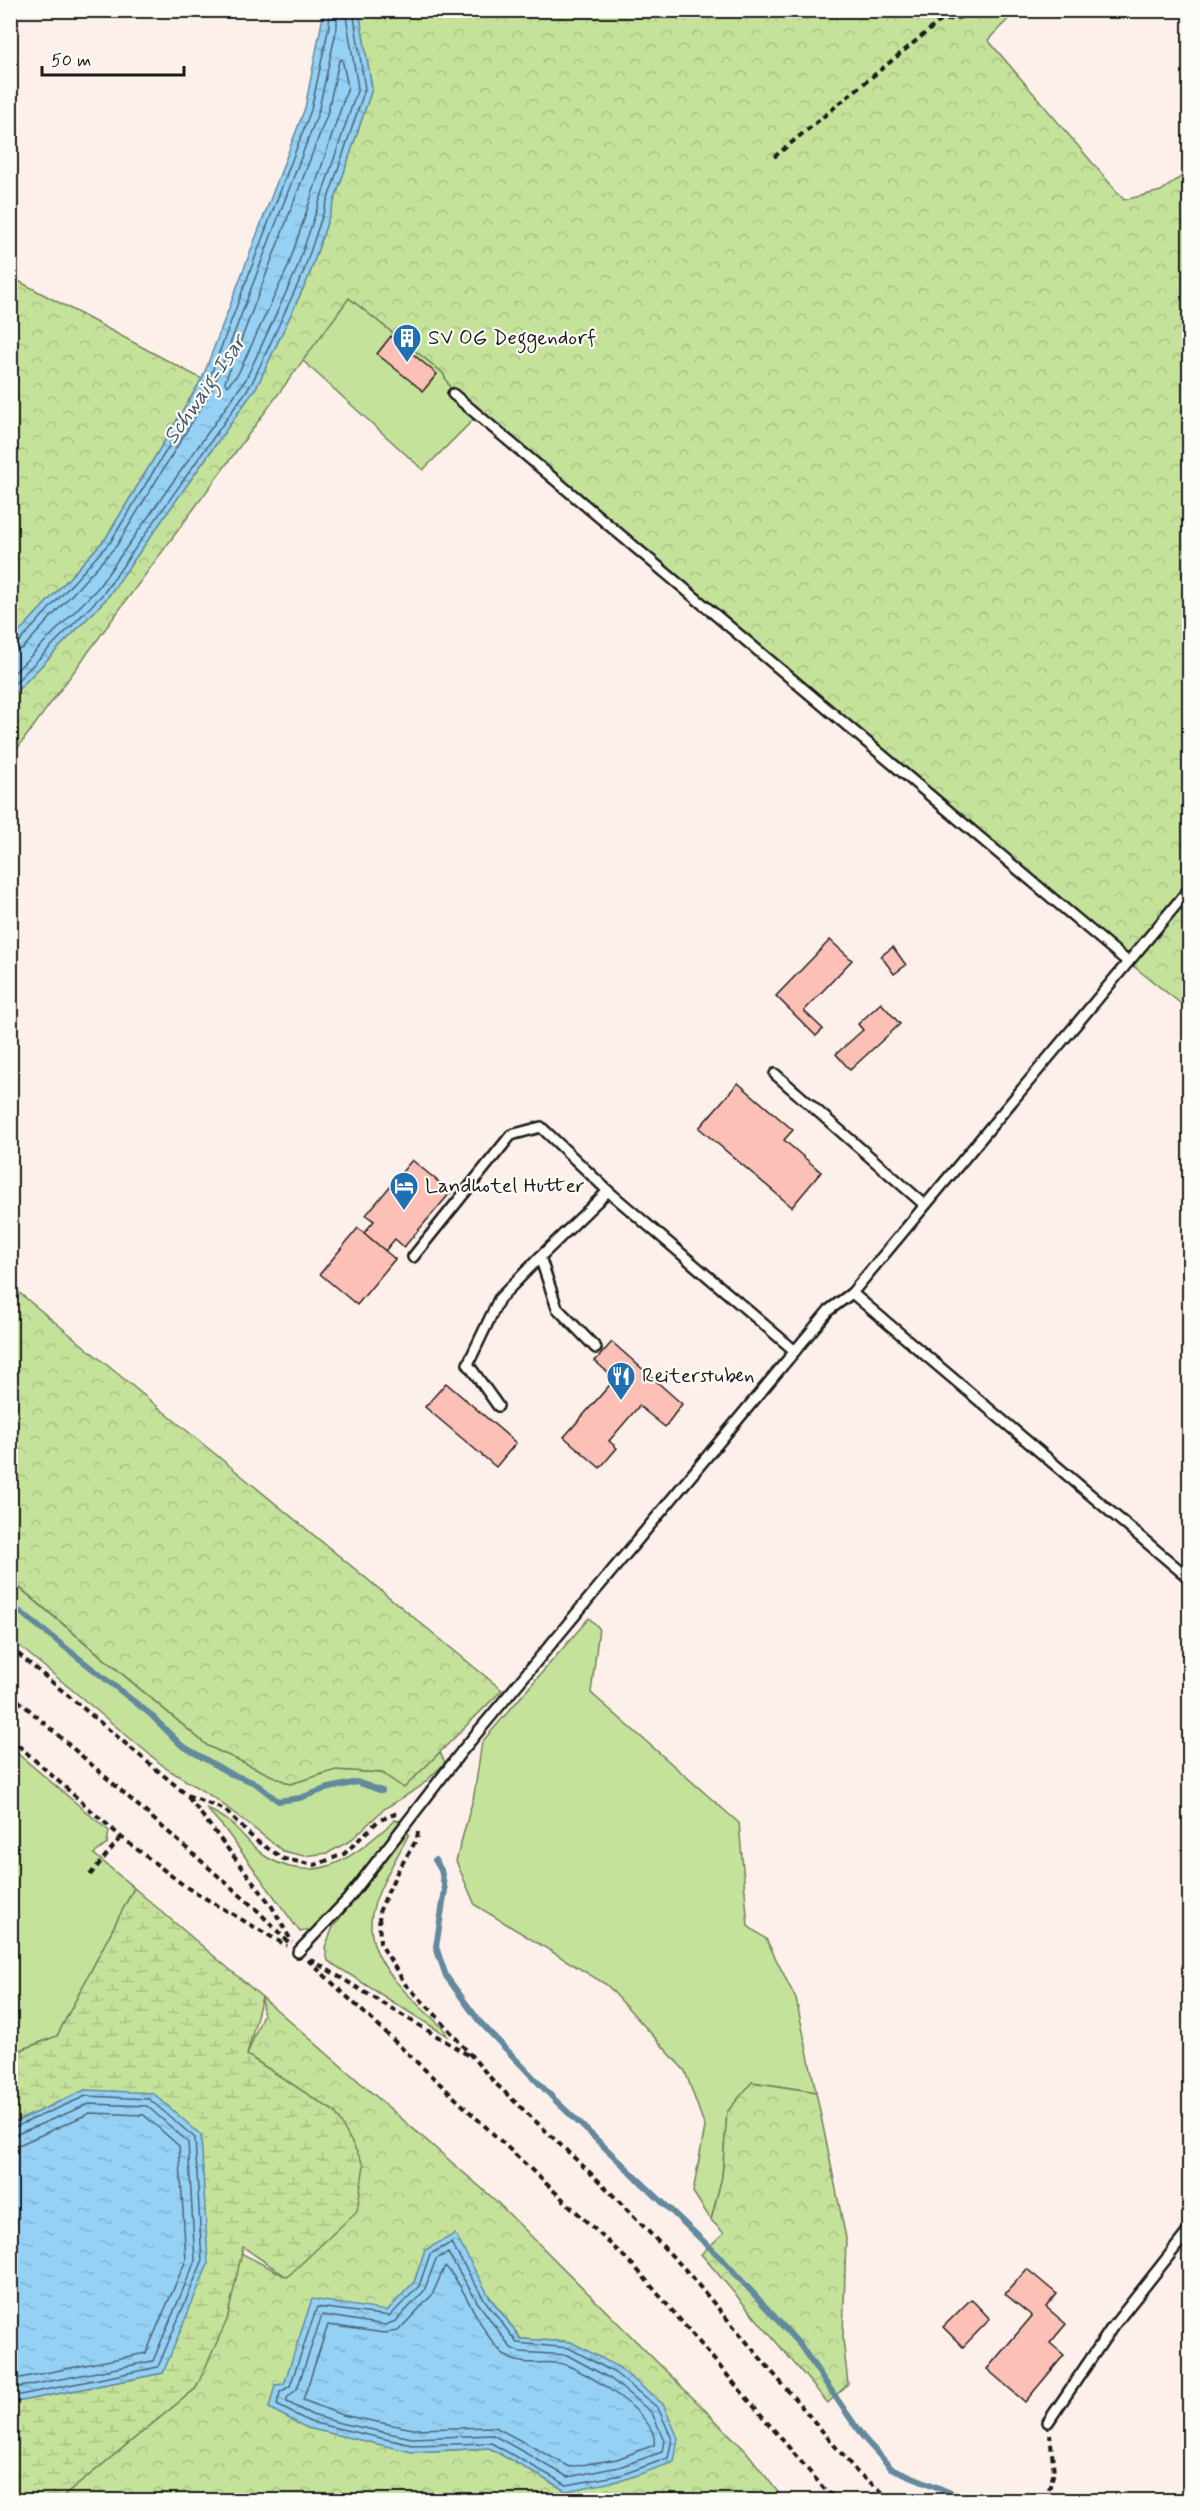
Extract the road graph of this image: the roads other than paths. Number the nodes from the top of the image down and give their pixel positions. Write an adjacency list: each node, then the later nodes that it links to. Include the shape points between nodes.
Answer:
1 (453, 394): 3 (lane)
2 (1190, 888): 3 (lane)
3 (1128, 962): 6 (lane)
4 (775, 1074): 6 (lane)
5 (608, 1191): 7 (lane, via 541,1127 511,1135); 8 (lane); 11 (lane)
6 (926, 1205): 9 (lane)
7 (413, 1257)
8 (540, 1257): 10 (lane, via 557,1308); 12 (lane, via 499,1299 468,1364)
9 (852, 1293): 11 (lane, via 829,1310); 13 (lane)
10 (596, 1348)
11 (795, 1351): 14 (lane, via 423,1800 348,1899)
12 (498, 1406)
13 (1190, 1579)
14 (298, 1952)
15 (1190, 2229): 16 (lane, via 1111,2329)
16 (1048, 2422)

